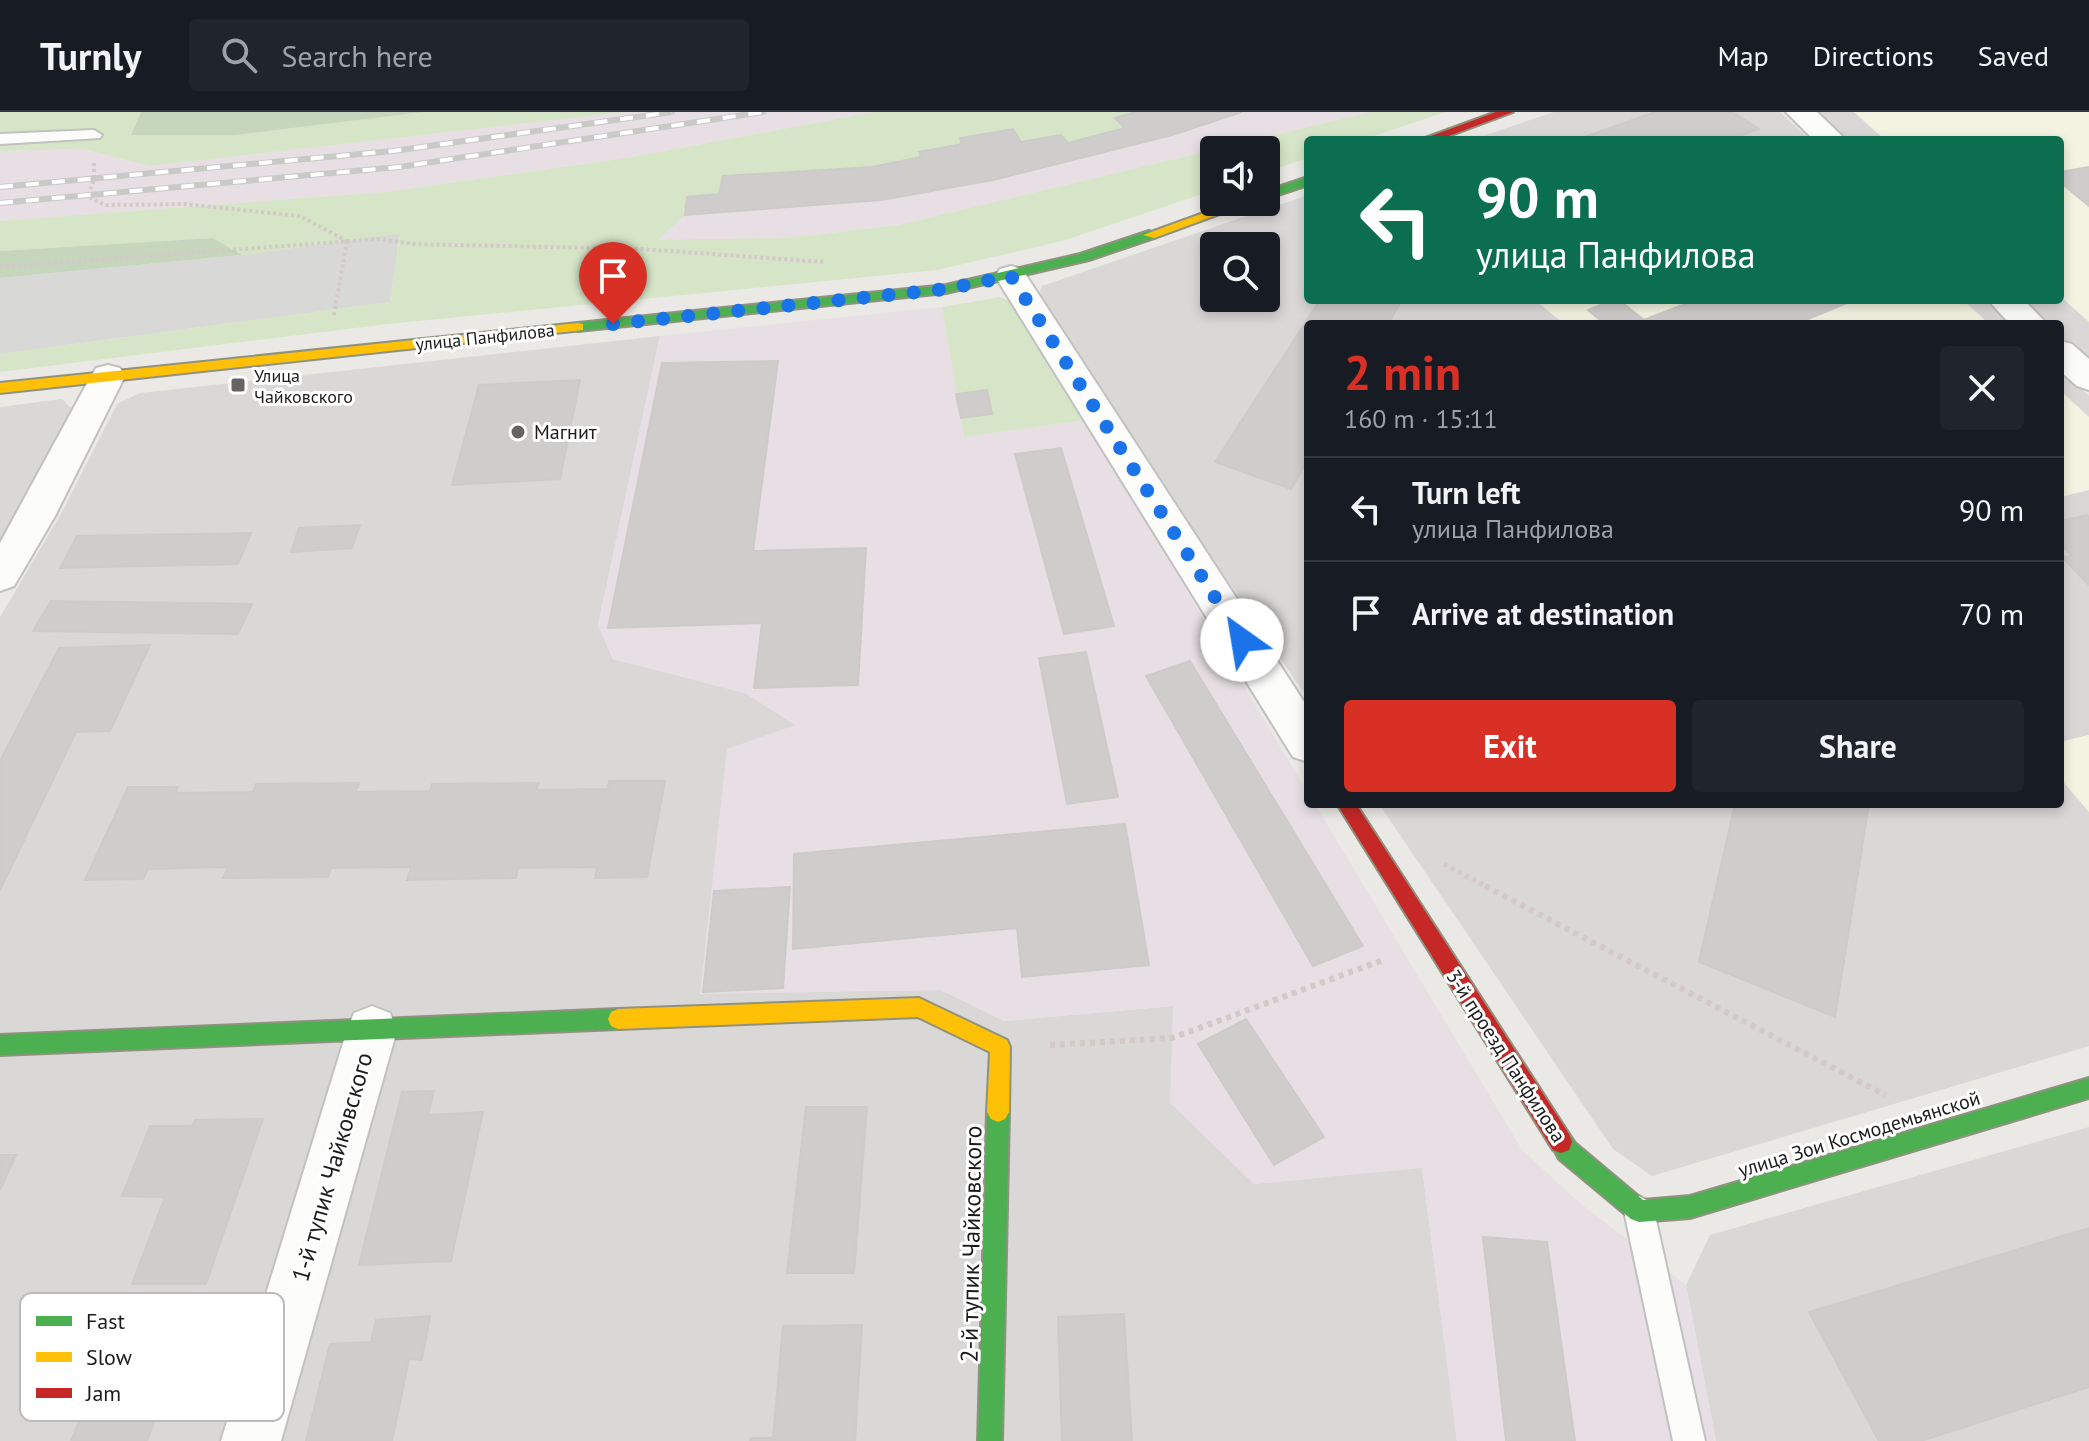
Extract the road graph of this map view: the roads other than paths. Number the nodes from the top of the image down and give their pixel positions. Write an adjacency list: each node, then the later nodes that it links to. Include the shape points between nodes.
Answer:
1 (1507, 112): 4 (street)
2 (1800, 112): 5 (street)
3 (94, 135): 6 (lane)
4 (1438, 136)
5 (1827, 136)
6 (0, 139)
7 (1304, 182): 8 (street)
8 (1280, 190)
9 (1205, 216): 10 (street, улица Панфилова)
10 (1011, 276): 14 (street, улица Панфилова, via 930,291); 18 (street)
11 (2008, 304): 12 (street)
12 (2026, 320)
13 (2064, 356): 15 (street)
14 (108, 376): 16 (street, улица Панфилова); 17 (street)
15 (2089, 378)
16 (0, 388)
17 (0, 576)
18 (1304, 738)
19 (1349, 808): 23 (street, 3-й проезд Панфилова, via 1567,1151)
20 (372, 1030): 21 (street); 24 (street, 1-й тупик Чайковского); 27 (street, 2-й тупик Чайковского, via 919,1007 1000,1047)
21 (0, 1045)
22 (2089, 1088): 23 (street, улица Зои Космодемьянской, via 1690,1207)
23 (1639, 1211): 28 (lane)
24 (284, 1329)
25 (257, 1421): 26 (street, 1-й тупик Чайковского)
26 (251, 1441)
27 (990, 1441)
28 (1689, 1441)

